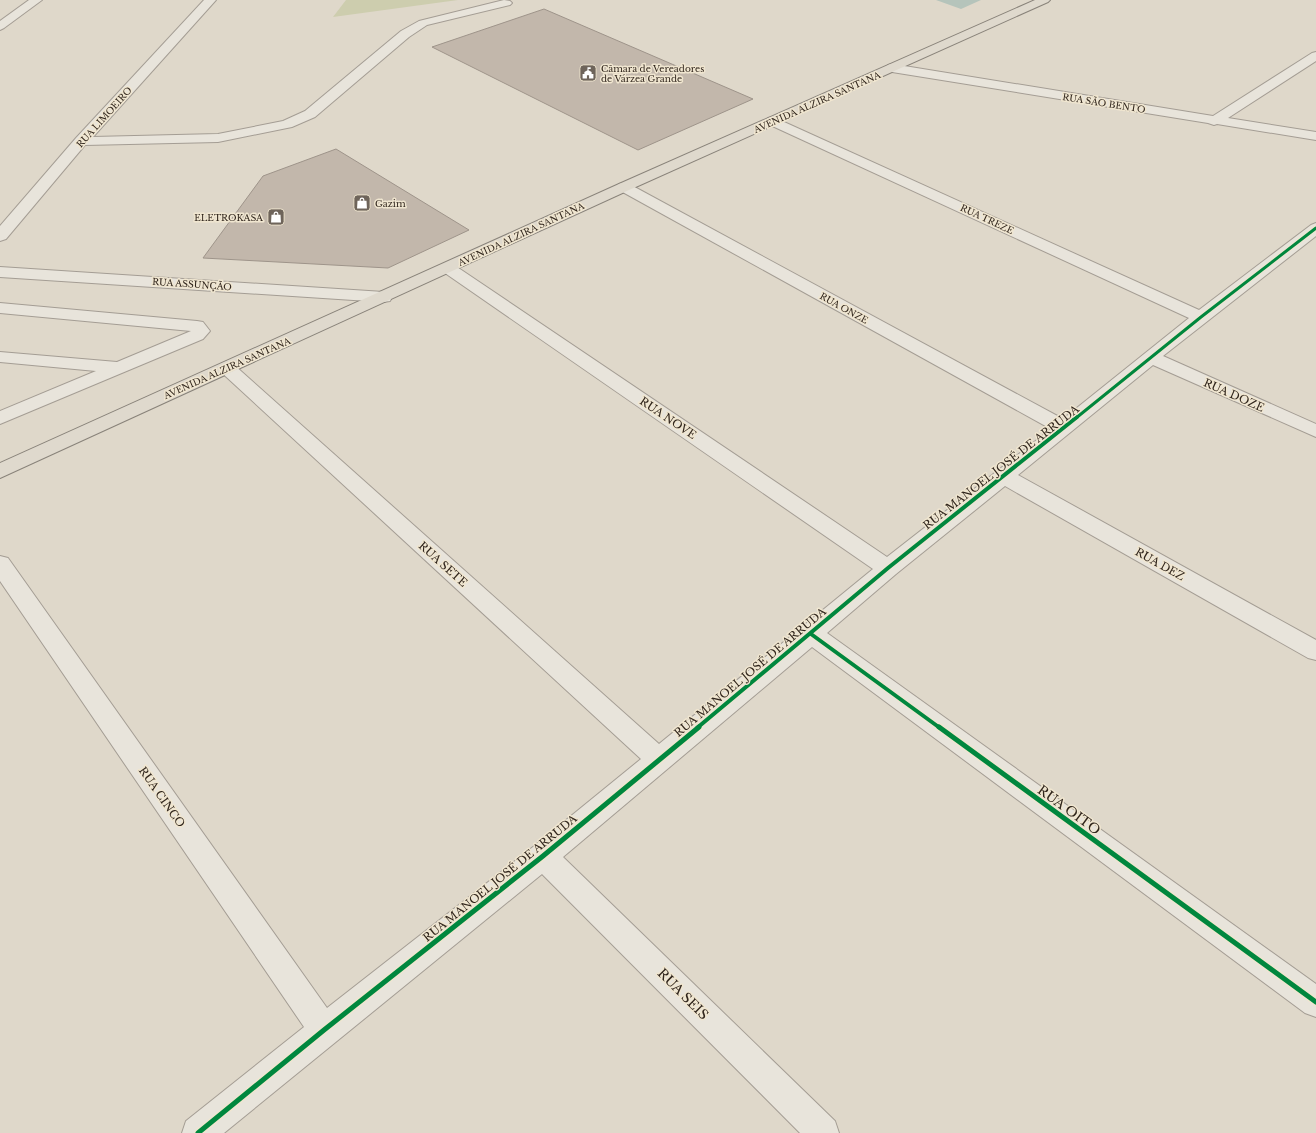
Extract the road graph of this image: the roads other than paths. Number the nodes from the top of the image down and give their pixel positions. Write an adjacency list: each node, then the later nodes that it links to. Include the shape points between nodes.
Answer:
1 (36, 0): 5 (street)
2 (210, 0): 11 (street, RUA LIMOEIRO)
3 (1044, 0): 7 (main road, AVENIDA ALZIRA SANTANA)
4 (506, 3): 11 (street, via 423,23 405,34 310,114 287,124 218,138)
5 (0, 26)
6 (1316, 56): 9 (street)
7 (892, 68): 8 (main road, AVENIDA ALZIRA SANTANA); 9 (street, RUA SÃO BENTO)
8 (773, 121): 12 (main road, AVENIDA ALZIRA SANTANA); 19 (street, RUA TREZE)
9 (1214, 121): 10 (street, RUA SÃO BENTO)
10 (1316, 136)
11 (81, 141): 14 (street, RUA LIMOEIRO)
12 (624, 187): 15 (main road, AVENIDA ALZIRA SANTANA); 25 (street, RUA ONZE)
13 (1316, 228): 19 (street, RUA MANOEL JOSÉ DE ARRUDA)
14 (0, 236)
15 (448, 268): 17 (main road, AVENIDA ALZIRA SANTANA); 30 (street, RUA NOVE)
16 (0, 272): 17 (street, RUA ASSUNÇÃO)
17 (384, 297): 23 (main road, AVENIDA ALZIRA SANTANA)
18 (0, 308): 22 (street, via 197,326 201,331 197,335)
19 (1201, 317): 21 (street, RUA MANOEL JOSÉ DE ARRUDA)
20 (0, 357): 22 (street)
21 (1152, 358): 25 (street, RUA MANOEL JOSÉ DE ARRUDA); 26 (street, RUA DOZE)
22 (120, 367): 24 (street)
23 (227, 368): 27 (main road, AVENIDA ALZIRA SANTANA); 33 (street, RUA SETE)
24 (3, 415)
25 (1064, 428): 28 (street, RUA MANOEL JOSÉ DE ARRUDA)
26 (1316, 431)
27 (0, 471)
28 (1004, 476): 30 (street, RUA MANOEL JOSÉ DE ARRUDA); 32 (street, RUA DEZ)
29 (0, 564): 36 (street, RUA CINCO)
30 (888, 568): 31 (street, RUA MANOEL JOSÉ DE ARRUDA)
31 (811, 634): 33 (street, RUA MANOEL JOSÉ DE ARRUDA); 35 (street, RUA OITO)
32 (1316, 651)
33 (658, 759): 34 (street, RUA MANOEL JOSÉ DE ARRUDA)
34 (542, 856): 36 (street, RUA MANOEL JOSÉ DE ARRUDA); 38 (street, RUA SEIS)
35 (1316, 1002)
36 (324, 1030): 37 (street, RUA MANOEL JOSÉ DE ARRUDA)
37 (198, 1133)
38 (823, 1133)

